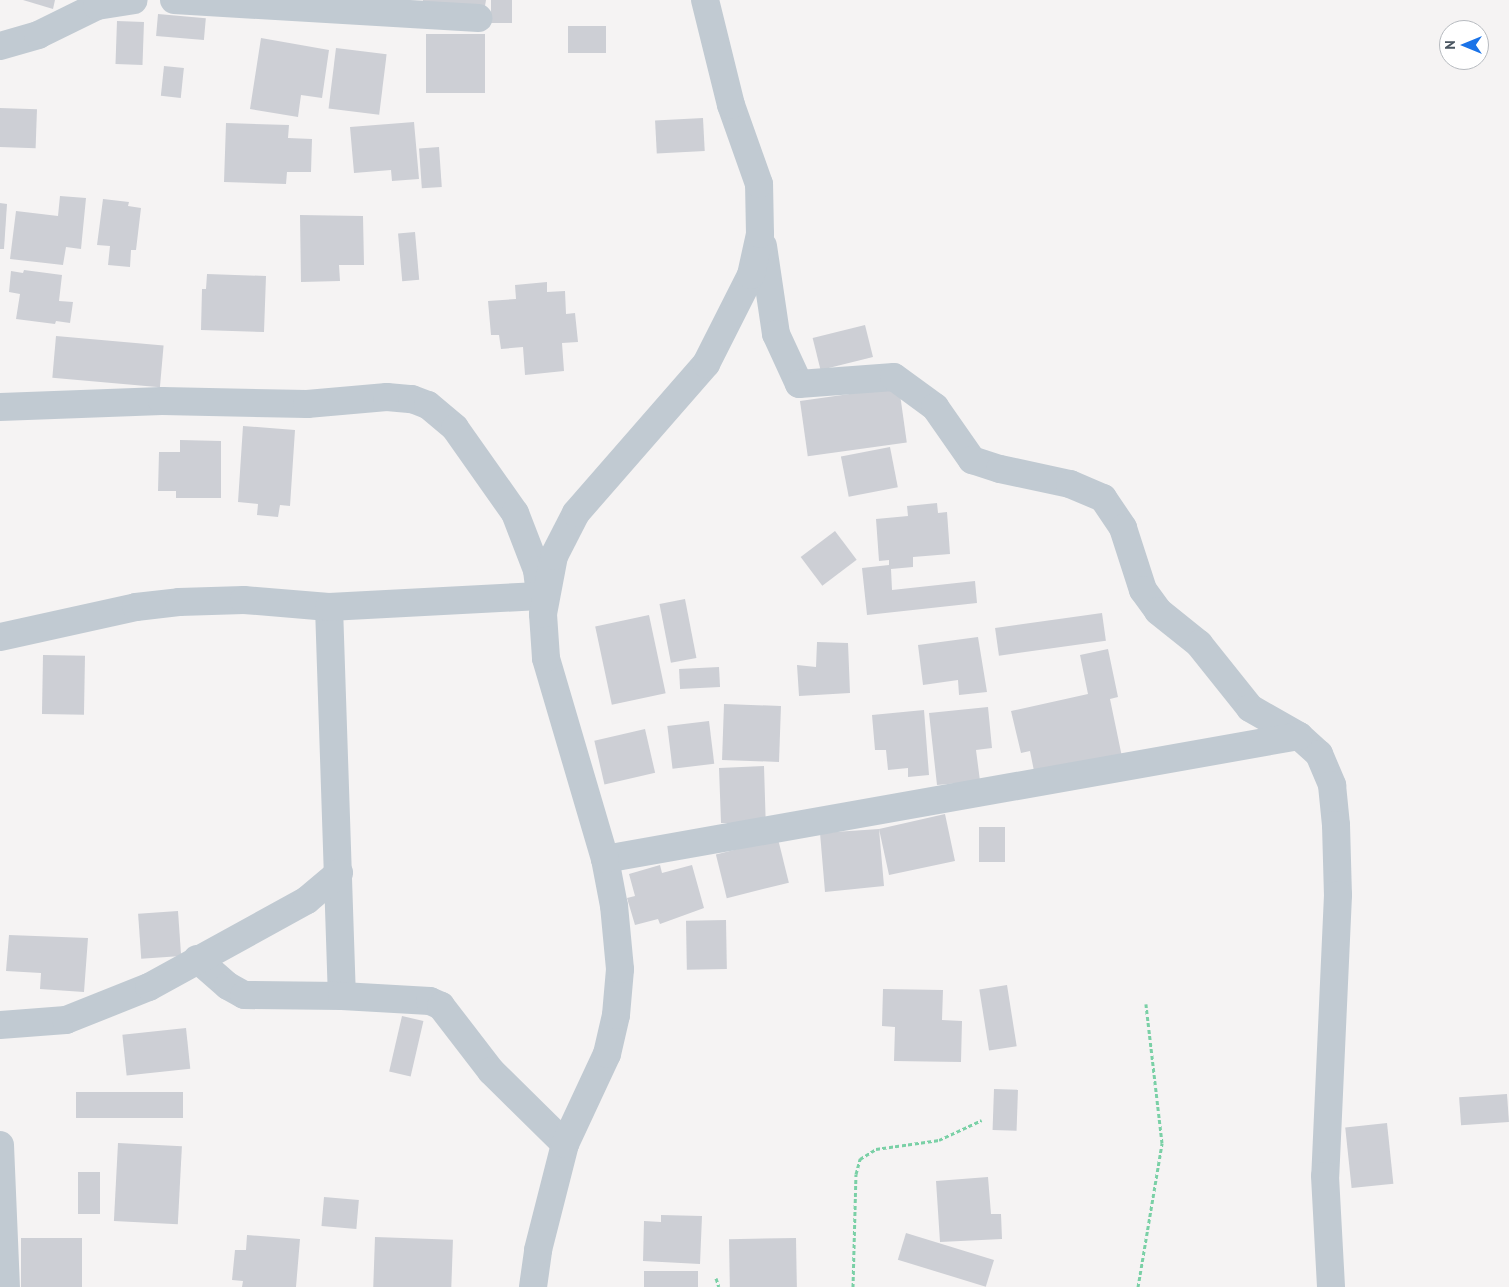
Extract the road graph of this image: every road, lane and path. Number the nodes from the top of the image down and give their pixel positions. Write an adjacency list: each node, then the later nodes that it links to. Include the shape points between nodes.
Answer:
1 (134, 0): 5 (street, via 97,6 38,35)
2 (174, 0): 4 (street)
3 (705, 0): 6 (street, via 731,105 759,184)
4 (478, 18)
5 (0, 46)
6 (760, 234): 8 (street, via 751,275 706,364 576,513 554,556); 11 (street, via 776,334 799,384 894,377 935,407 972,460 1070,484 1103,498 1124,528 1143,590 1158,612 1199,644 1250,708 1271,723)
7 (0, 407): 8 (street, via 162,402 307,404 387,397 412,399 428,405 455,428 514,513 537,570)
8 (542, 605): 9 (street); 12 (street, via 546,658)
9 (329, 607): 10 (street, via 244,600 179,602 136,607); 13 (street)
10 (0, 637)
11 (1299, 736): 12 (street); 27 (street, via 1319,754 1332,785 1336,825 1335,989 1325,1176)
12 (605, 859): 19 (street, via 614,906 620,969 616,1015 607,1054)
13 (339, 873): 14 (street, via 307,900); 15 (street)
14 (197, 959): 15 (street, via 244,996); 17 (street, via 149,987 66,1020)
15 (342, 996): 19 (street, via 430,1001 441,1006 491,1071)
16 (1146, 1004): 26 (path, via 1162,1143)
17 (0, 1025)
18 (982, 1120): 25 (path, via 939,1140 876,1149 860,1159 856,1174)
19 (565, 1144): 23 (street, via 538,1250)
20 (0, 1145): 22 (street)
21 (716, 1278): 24 (path)
22 (6, 1287)
23 (533, 1287)
24 (719, 1287)
25 (853, 1287)
26 (1138, 1287)
27 (1331, 1287)

